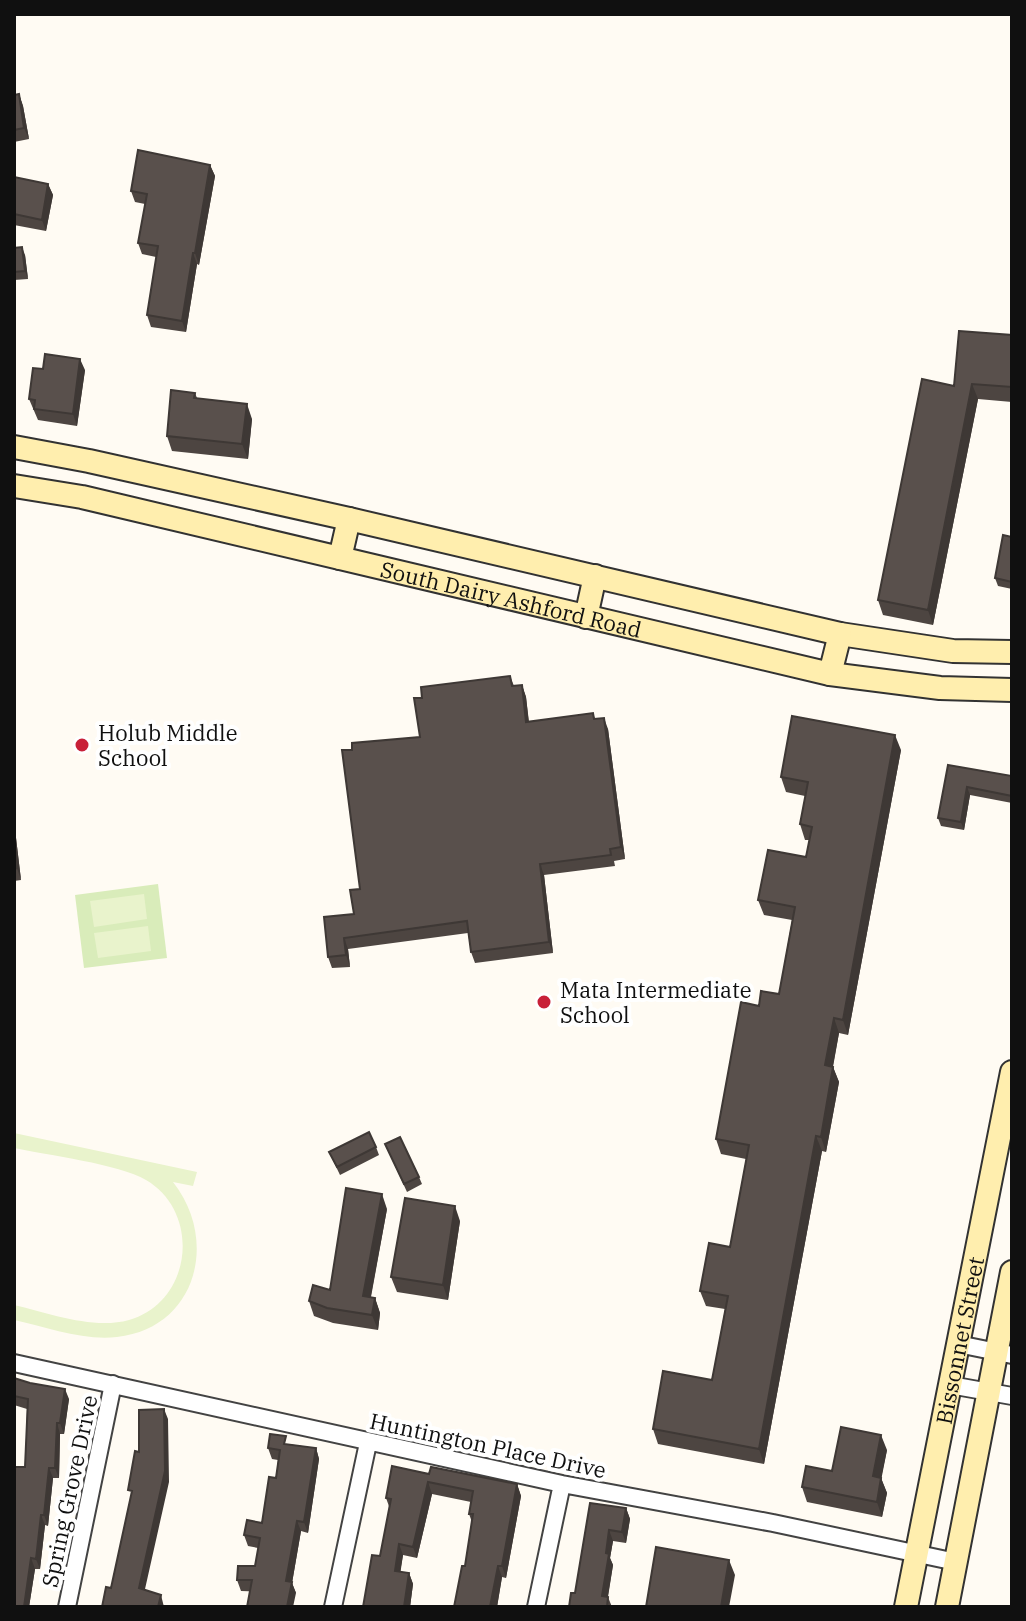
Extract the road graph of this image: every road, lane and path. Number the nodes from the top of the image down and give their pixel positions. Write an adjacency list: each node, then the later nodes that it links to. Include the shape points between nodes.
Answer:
1 (14, 447): 2 (main road, South Dairy Ashford Road)
2 (89, 461): 4 (main road); 5 (main road, South Dairy Ashford Road)
3 (14, 486): 4 (main road, South Dairy Ashford Road)
4 (82, 497): 6 (main road, South Dairy Ashford Road)
5 (349, 519): 6 (main road); 7 (main road, South Dairy Ashford Road)
6 (340, 558): 8 (main road, South Dairy Ashford Road)
7 (595, 576): 8 (main road); 9 (main road, South Dairy Ashford Road)
8 (586, 617): 11 (main road, South Dairy Ashford Road)
9 (840, 634): 10 (main road, South Dairy Ashford Road, via 953,651); 11 (main road)
10 (1012, 652)
11 (830, 674): 12 (main road, South Dairy Ashford Road, via 940,688)
12 (1012, 690)
13 (1012, 1072): 14 (main road, Bissonnet Street)
14 (1008, 1112): 16 (main road, Bissonnet Street)
15 (1012, 1272): 17 (main road, Bissonnet Street)
16 (958, 1344): 17 (street); 20 (main road, Bissonnet Street)
17 (1004, 1353): 21 (main road, Bissonnet Street)
18 (14, 1363): 19 (street, Huntington Place Drive)
19 (113, 1384): 23 (street, Huntington Place Drive); 27 (street, Spring Grove Drive)
20 (950, 1385): 21 (street); 25 (main road, Bissonnet Street)
21 (989, 1392): 22 (street); 26 (main road, Bissonnet Street)
22 (1012, 1396)
23 (368, 1443): 24 (street, Huntington Place Drive); 28 (street)
24 (562, 1484): 25 (street, Huntington Place Drive); 29 (street)
25 (917, 1554): 26 (street, Huntington Place Drive); 30 (main road, Bissonnet Street)
26 (956, 1562): 31 (main road, Bissonnet Street)
27 (67, 1607)
28 (333, 1607)
29 (536, 1607)
30 (906, 1607)
31 (947, 1607)

